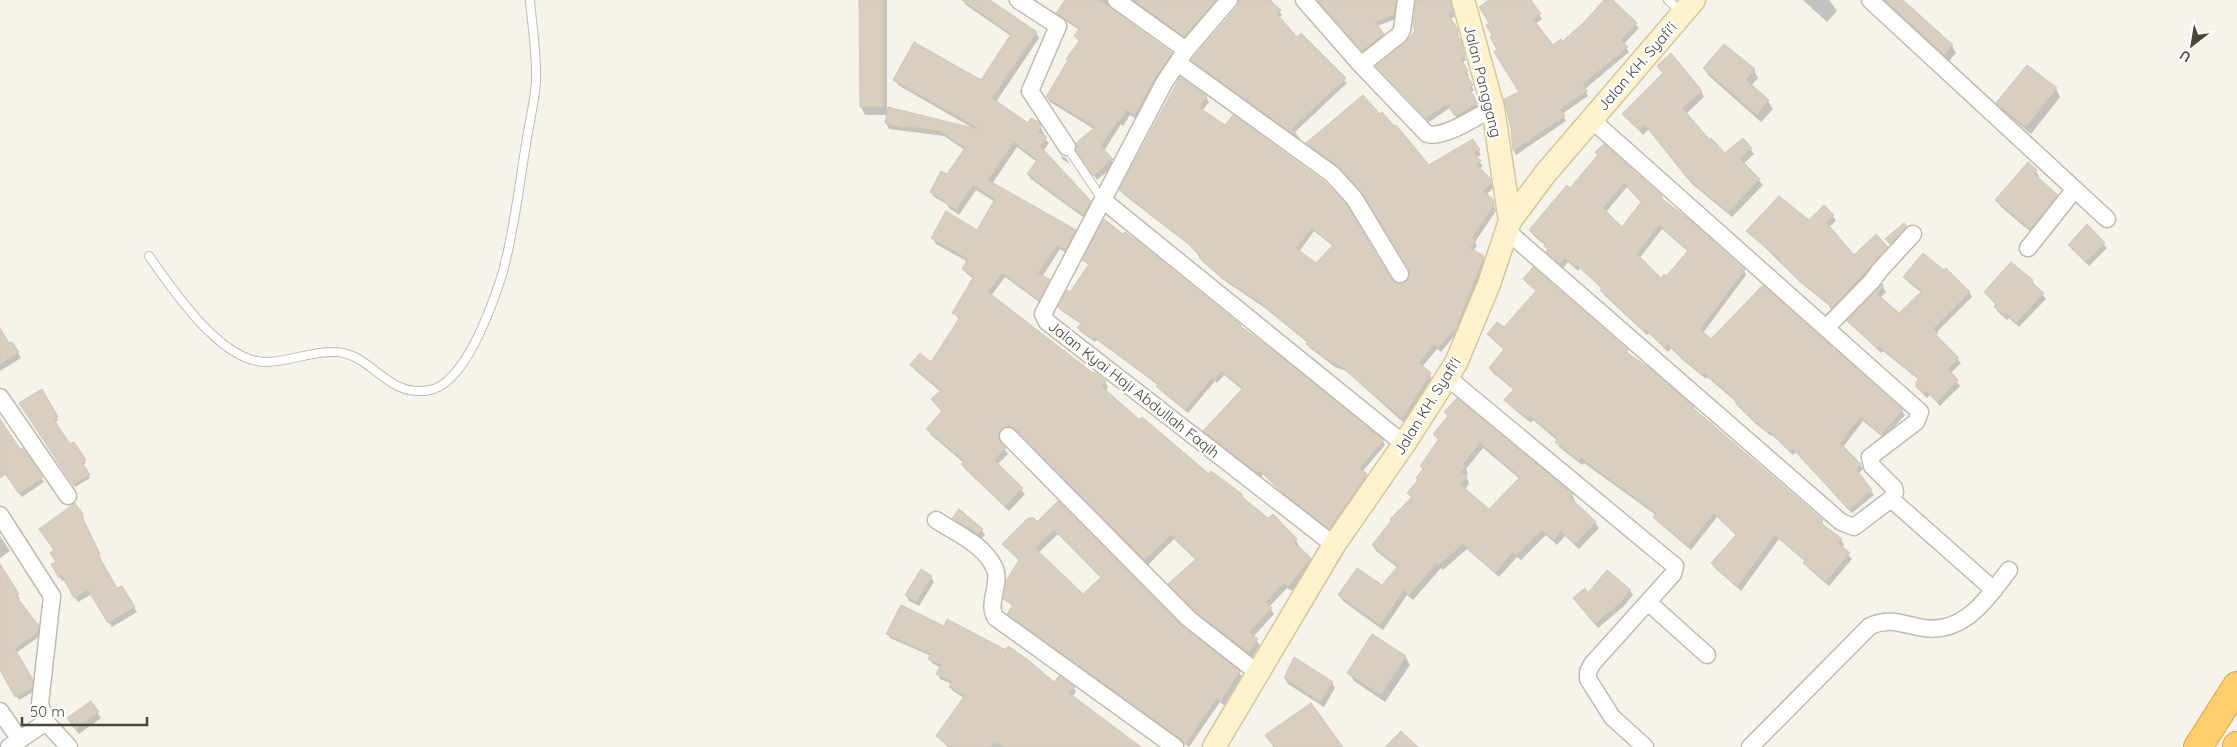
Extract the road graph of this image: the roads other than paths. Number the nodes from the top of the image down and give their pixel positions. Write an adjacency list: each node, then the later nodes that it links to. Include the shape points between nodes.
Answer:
1 (530, 0): 21 (lane, via 536,80 502,274 475,342 461,367 446,383 431,390 411,392 399,388 358,359 336,352 263,362 241,356 183,305)
2 (1018, 0): 14 (street, via 1058,26 1030,91)
3 (1116, 0): 10 (street)
4 (1229, 0): 10 (street, Jalan Kyai Haji Abdullah Faqih)
5 (1304, 0): 11 (street)
6 (1406, 0): 11 (street, via 1399,35)
7 (1463, 0): 12 (main road, Jalan Panggang)
8 (1870, 0): 15 (street)
9 (1681, 4): 13 (main road, Jalan KH. Syafi'i)
10 (1182, 57): 16 (street, Jalan Kyai Haji Abdullah Faqih, via 1164,83); 22 (street, via 1332,174 1354,198)
11 (1361, 65): 12 (street, via 1427,134 1433,136)
12 (1492, 108): 18 (main road, Jalan Panggang)
13 (1592, 120): 18 (main road, Jalan KH. Syafi'i, via 1545,174); 23 (street)
14 (1067, 147): 16 (lane)
15 (2074, 188): 17 (street); 20 (street)
16 (1104, 201): 27 (street); 32 (street, Jalan Kyai Haji Abdullah Faqih, via 1045,307 1044,318)
17 (2107, 218)
18 (1509, 226): 24 (main road, Jalan KH. Syafi'i, via 1490,284); 29 (street, via 1841,522 1854,527)
19 (1913, 234): 23 (street)
20 (2028, 248)
21 (149, 256)
22 (1400, 274)
23 (1826, 328): 29 (street, via 1920,412 1916,422 1870,457 1872,466 1894,488)
24 (1447, 377): 27 (main road, Jalan KH. Syafi'i); 35 (street, via 1672,563 1675,568 1673,574)
25 (0, 396): 28 (street)
26 (1008, 436): 37 (street, via 1189,619)
27 (1404, 444): 32 (main road, Jalan KH. Syafi'i)
28 (68, 496)
29 (1892, 499): 34 (street)
30 (0, 515): 40 (street, via 52,596 40,698 40,711)
31 (936, 520): 43 (street, via 988,557 997,578 992,607 996,618)
32 (1334, 544): 37 (main road, Jalan KH. Syafi'i)
33 (2009, 570): 34 (street)
34 (1994, 590): 46 (street, via 1958,624 1936,630 1892,620 1870,626)
35 (1649, 603): 36 (street); 45 (street, via 1588,672 1588,679 1612,717)
36 (1707, 656)
37 (1258, 673): 44 (main road, Jalan KH. Syafi'i)
38 (2237, 686): 47 (highway)
39 (0, 711): 41 (street)
40 (46, 722): 41 (street); 42 (street)
41 (14, 743)
42 (69, 747)
43 (1175, 747)
44 (1214, 747)
45 (1645, 747)
46 (1750, 747)
47 (2198, 747)

